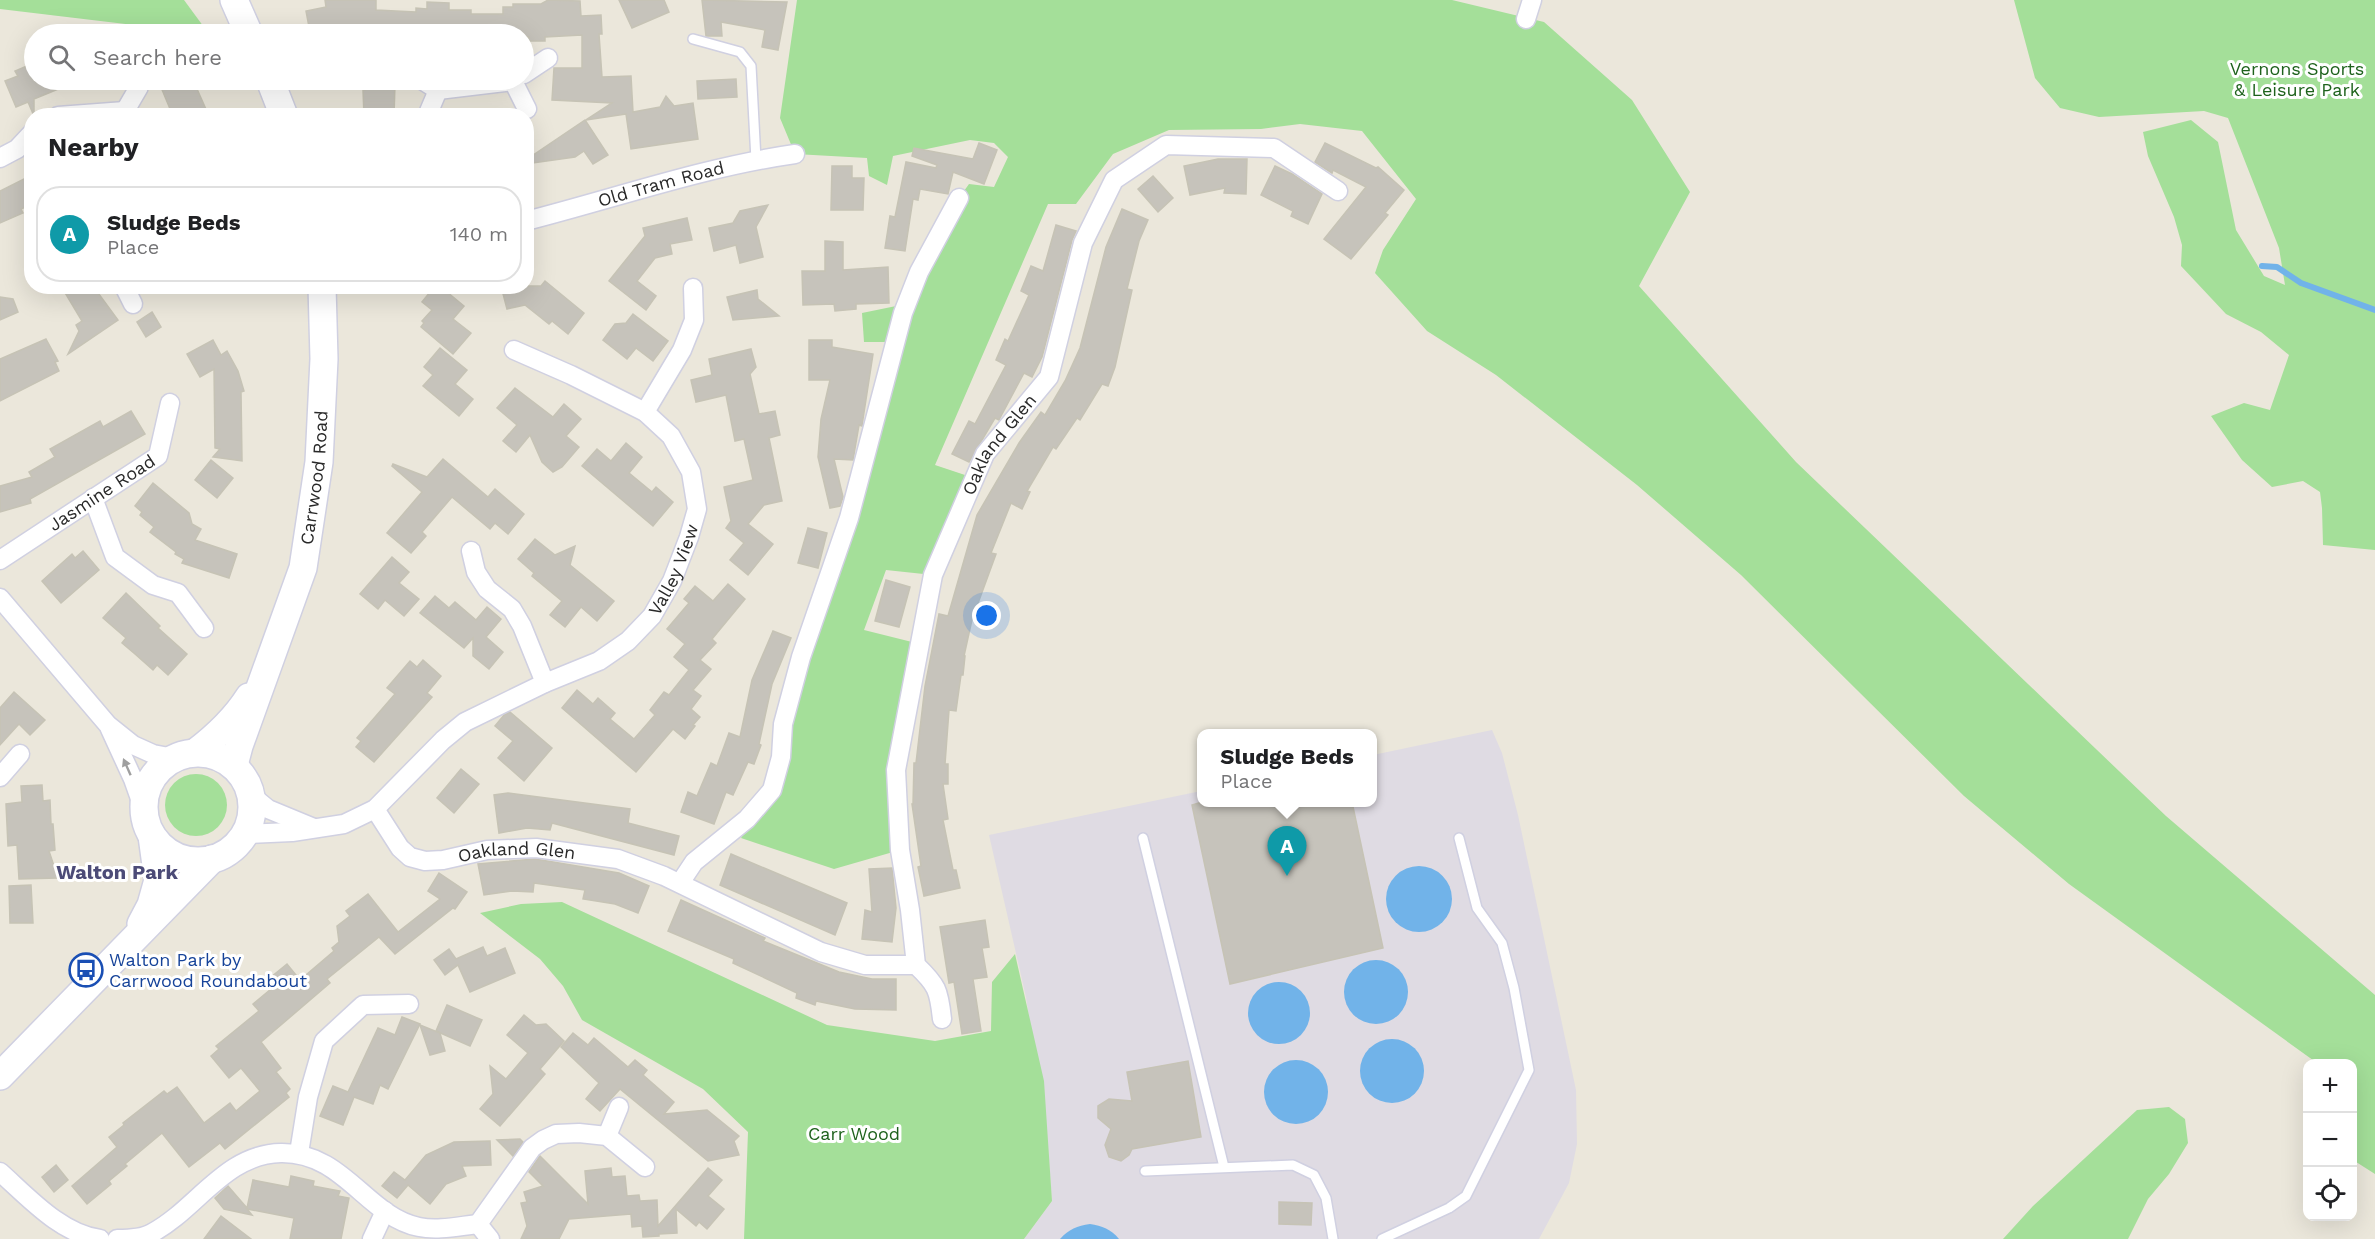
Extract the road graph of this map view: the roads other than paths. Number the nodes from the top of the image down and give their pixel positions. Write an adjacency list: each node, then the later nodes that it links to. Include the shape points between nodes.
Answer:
1 (234, 0): 4 (street)
2 (1532, 0): 3 (street)
3 (1526, 19)
4 (245, 24)
5 (693, 39): 19 (lane, via 740,52 751,66)
6 (548, 58): 7 (street)
7 (534, 67)
8 (138, 90): 12 (street)
9 (275, 90): 13 (street)
10 (438, 90): 14 (street)
11 (521, 90): 15 (street)
12 (128, 108)
13 (281, 108)
14 (430, 108)
15 (527, 108)
16 (24, 141): 18 (street)
17 (795, 154): 19 (street, Old Tram Road)
18 (0, 159)
19 (756, 159): 22 (street, Old Tram Road)
20 (1338, 191): 53 (street, Oakland Glen, via 1274,148 1166,145 1114,180 1083,243 1049,377 985,454 933,575 896,770 900,850)
21 (959, 198): 51 (street, via 919,272 903,313 849,518 801,657 783,724 782,757 772,790 747,819 694,862)
22 (534, 219)
23 (693, 288): 29 (street, via 694,320 682,350)
24 (128, 294): 26 (street)
25 (327, 294): 35 (street, Carrwood Road, via 319,462 303,568)
26 (133, 304)
27 (513, 350): 29 (street, Valley View)
28 (170, 403): 30 (street, Jasmine Road, via 158,456)
29 (645, 412): 36 (street, Valley View, via 670,436 691,472 697,509 689,537 672,581 652,616 628,641 599,661)
30 (93, 498): 32 (street, Jasmine Road); 34 (street, via 115,557 153,585 178,593)
31 (471, 551): 36 (street, via 476,572 487,589 512,609 522,626)
32 (0, 560)
33 (0, 598): 37 (street)
34 (204, 628)
35 (269, 664): 39 (street, Carrwood Road, via 241,709 217,736); 40 (street, Carrwood Road)
36 (545, 683): 43 (street, Valley View, via 465,722)
37 (108, 725): 39 (street, via 133,745 153,754); 44 (street, one-way to 37)
38 (20, 754): 41 (street)
39 (185, 755): 40 (street, via 213,754); 44 (street, via 154,774)
40 (234, 765): 42 (street)
41 (0, 777)
42 (251, 795): 45 (street, via 268,809); 46 (street, via 252,815)
43 (375, 809): 45 (street, Valley View, via 344,824); 51 (street, Oakland Glen, via 400,848 410,857 424,861 487,850 536,848 618,859)
44 (144, 810): 47 (street)
45 (315, 829): 46 (street, Valley View)
46 (245, 834): 50 (street, via 237,845)
47 (152, 836): 50 (street, via 167,852 178,857 189,861); 52 (street, via 158,879 151,905)
48 (1143, 838): 61 (lane)
49 (1459, 838): 71 (lane, via 1477,908 1502,943 1529,1070 1466,1196)
50 (212, 859): 52 (street)
51 (680, 883): 53 (street, Oakland Glen, via 821,952 865,965)
52 (133, 941): 56 (street)
53 (916, 965): 55 (street, via 940,993)
54 (409, 1005): 59 (street, via 363,1005 324,1041 308,1097)
55 (942, 1019)
56 (0, 1076)
57 (619, 1107): 58 (street)
58 (607, 1136): 60 (street); 65 (street, via 556,1134 543,1140 532,1148)
59 (299, 1154): 64 (street, via 331,1167); 67 (street, via 256,1156 230,1170 152,1233)
60 (645, 1167)
61 (1224, 1167): 62 (lane); 70 (lane, via 1293,1166 1314,1175 1326,1198)
62 (1145, 1171)
63 (0, 1172): 66 (street, via 63,1225)
64 (385, 1211): 65 (street, via 420,1227); 68 (street)
65 (478, 1224): 69 (street)
66 (100, 1239)
67 (117, 1239)
68 (372, 1239)
69 (490, 1239)
70 (1333, 1239)
71 (1382, 1239)

